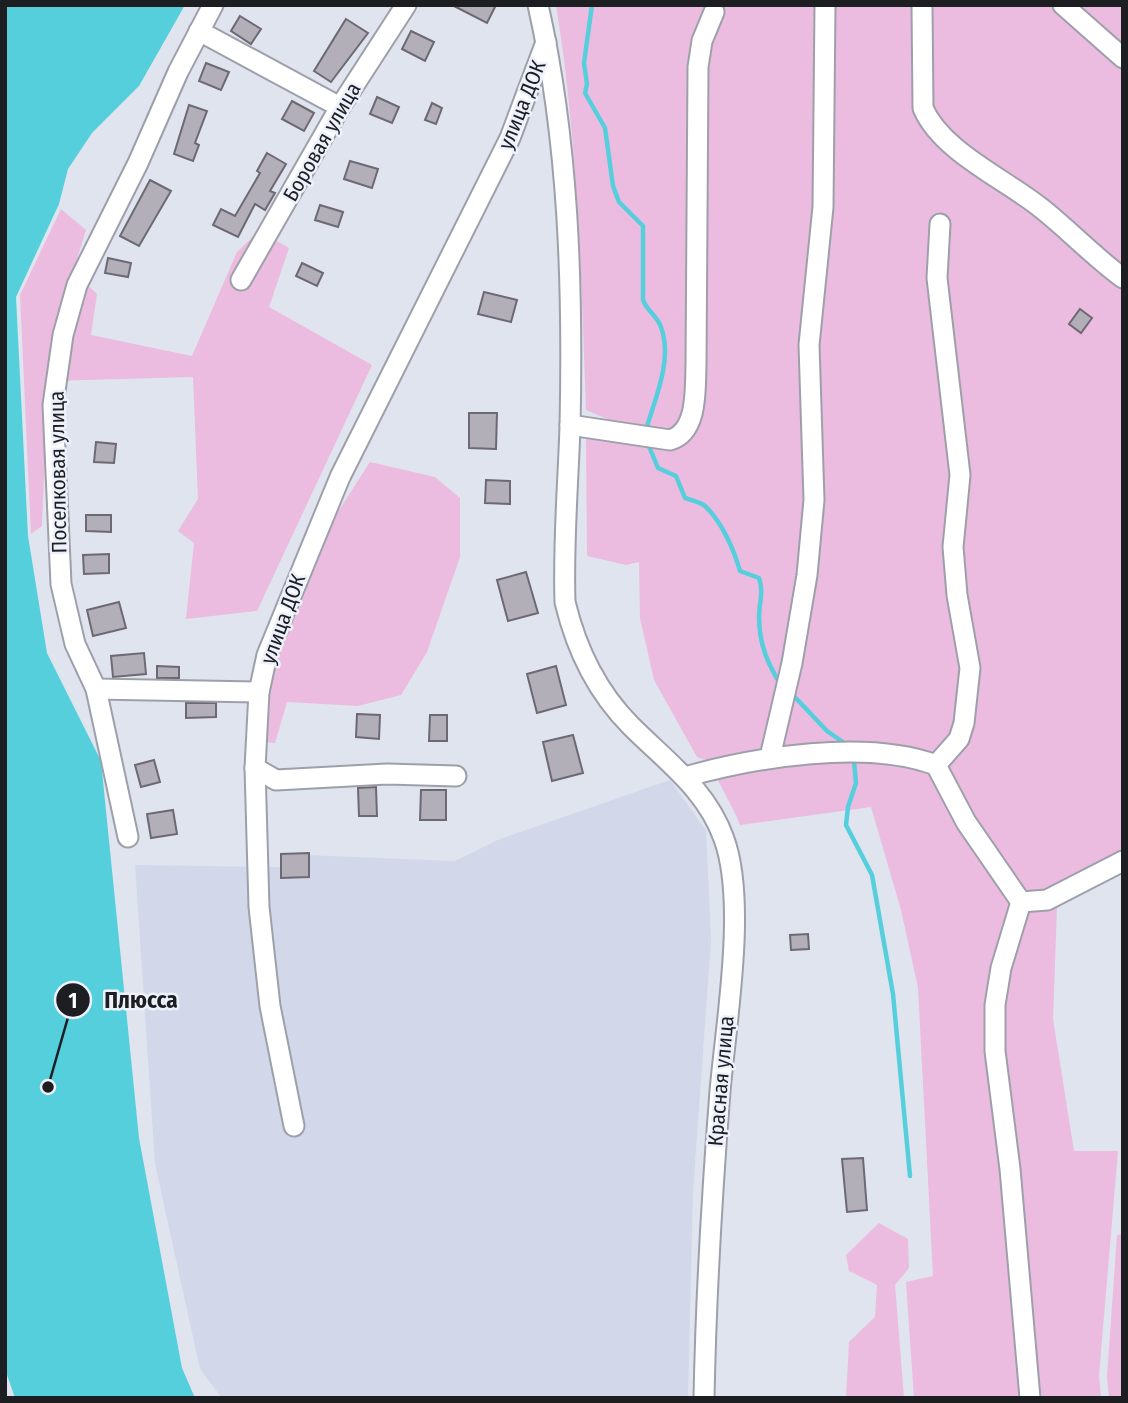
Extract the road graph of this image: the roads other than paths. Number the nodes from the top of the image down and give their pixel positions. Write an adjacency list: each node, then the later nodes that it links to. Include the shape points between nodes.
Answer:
1 (213, 5): 8 (street, Поселковая улица)
2 (405, 5): 11 (street, Боровая улица)
3 (538, 5): 9 (street)
4 (825, 5): 18 (street, via 822,207 809,345 814,500 807,575)
5 (922, 5): 13 (street, via 923,107 927,118 937,131 1040,207)
6 (1063, 5): 10 (street)
7 (714, 12): 15 (street, via 698,67 696,365 688,429 670,440)
8 (199, 30): 11 (street); 16 (street, Поселковая улица, via 81,274 63,335 53,405 61,584 75,644)
9 (546, 41): 15 (street, улица ДОК, via 564,169); 17 (street, улица ДОК, via 510,138 340,477 267,655)
10 (1123, 58)
11 (340, 107): 14 (street, Боровая улица)
12 (940, 224): 19 (street, via 937,278 960,475 953,547 970,668 959,739)
13 (1123, 278)
14 (241, 280)
15 (570, 425): 22 (street, улица ДОК, via 564,570 571,625 590,672 608,699)
16 (96, 689): 17 (street); 23 (street, Поселковая улица)
17 (259, 692): 20 (street, улица ДОК)
18 (769, 757): 19 (street, via 883,754); 22 (street)
19 (936, 765): 25 (street, via 966,822)
20 (256, 768): 21 (street, via 276,780 387,774); 26 (street, улица ДОК, via 259,907 270,1006)
21 (456, 776)
22 (685, 776): 27 (street, Красная улица, via 717,819 734,881 709,1220)
23 (128, 837)
24 (1123, 861): 25 (street, via 1047,900)
25 (1021, 902): 28 (street, via 999,980 995,1051)
26 (294, 1126)
27 (704, 1398)
28 (1030, 1398)

